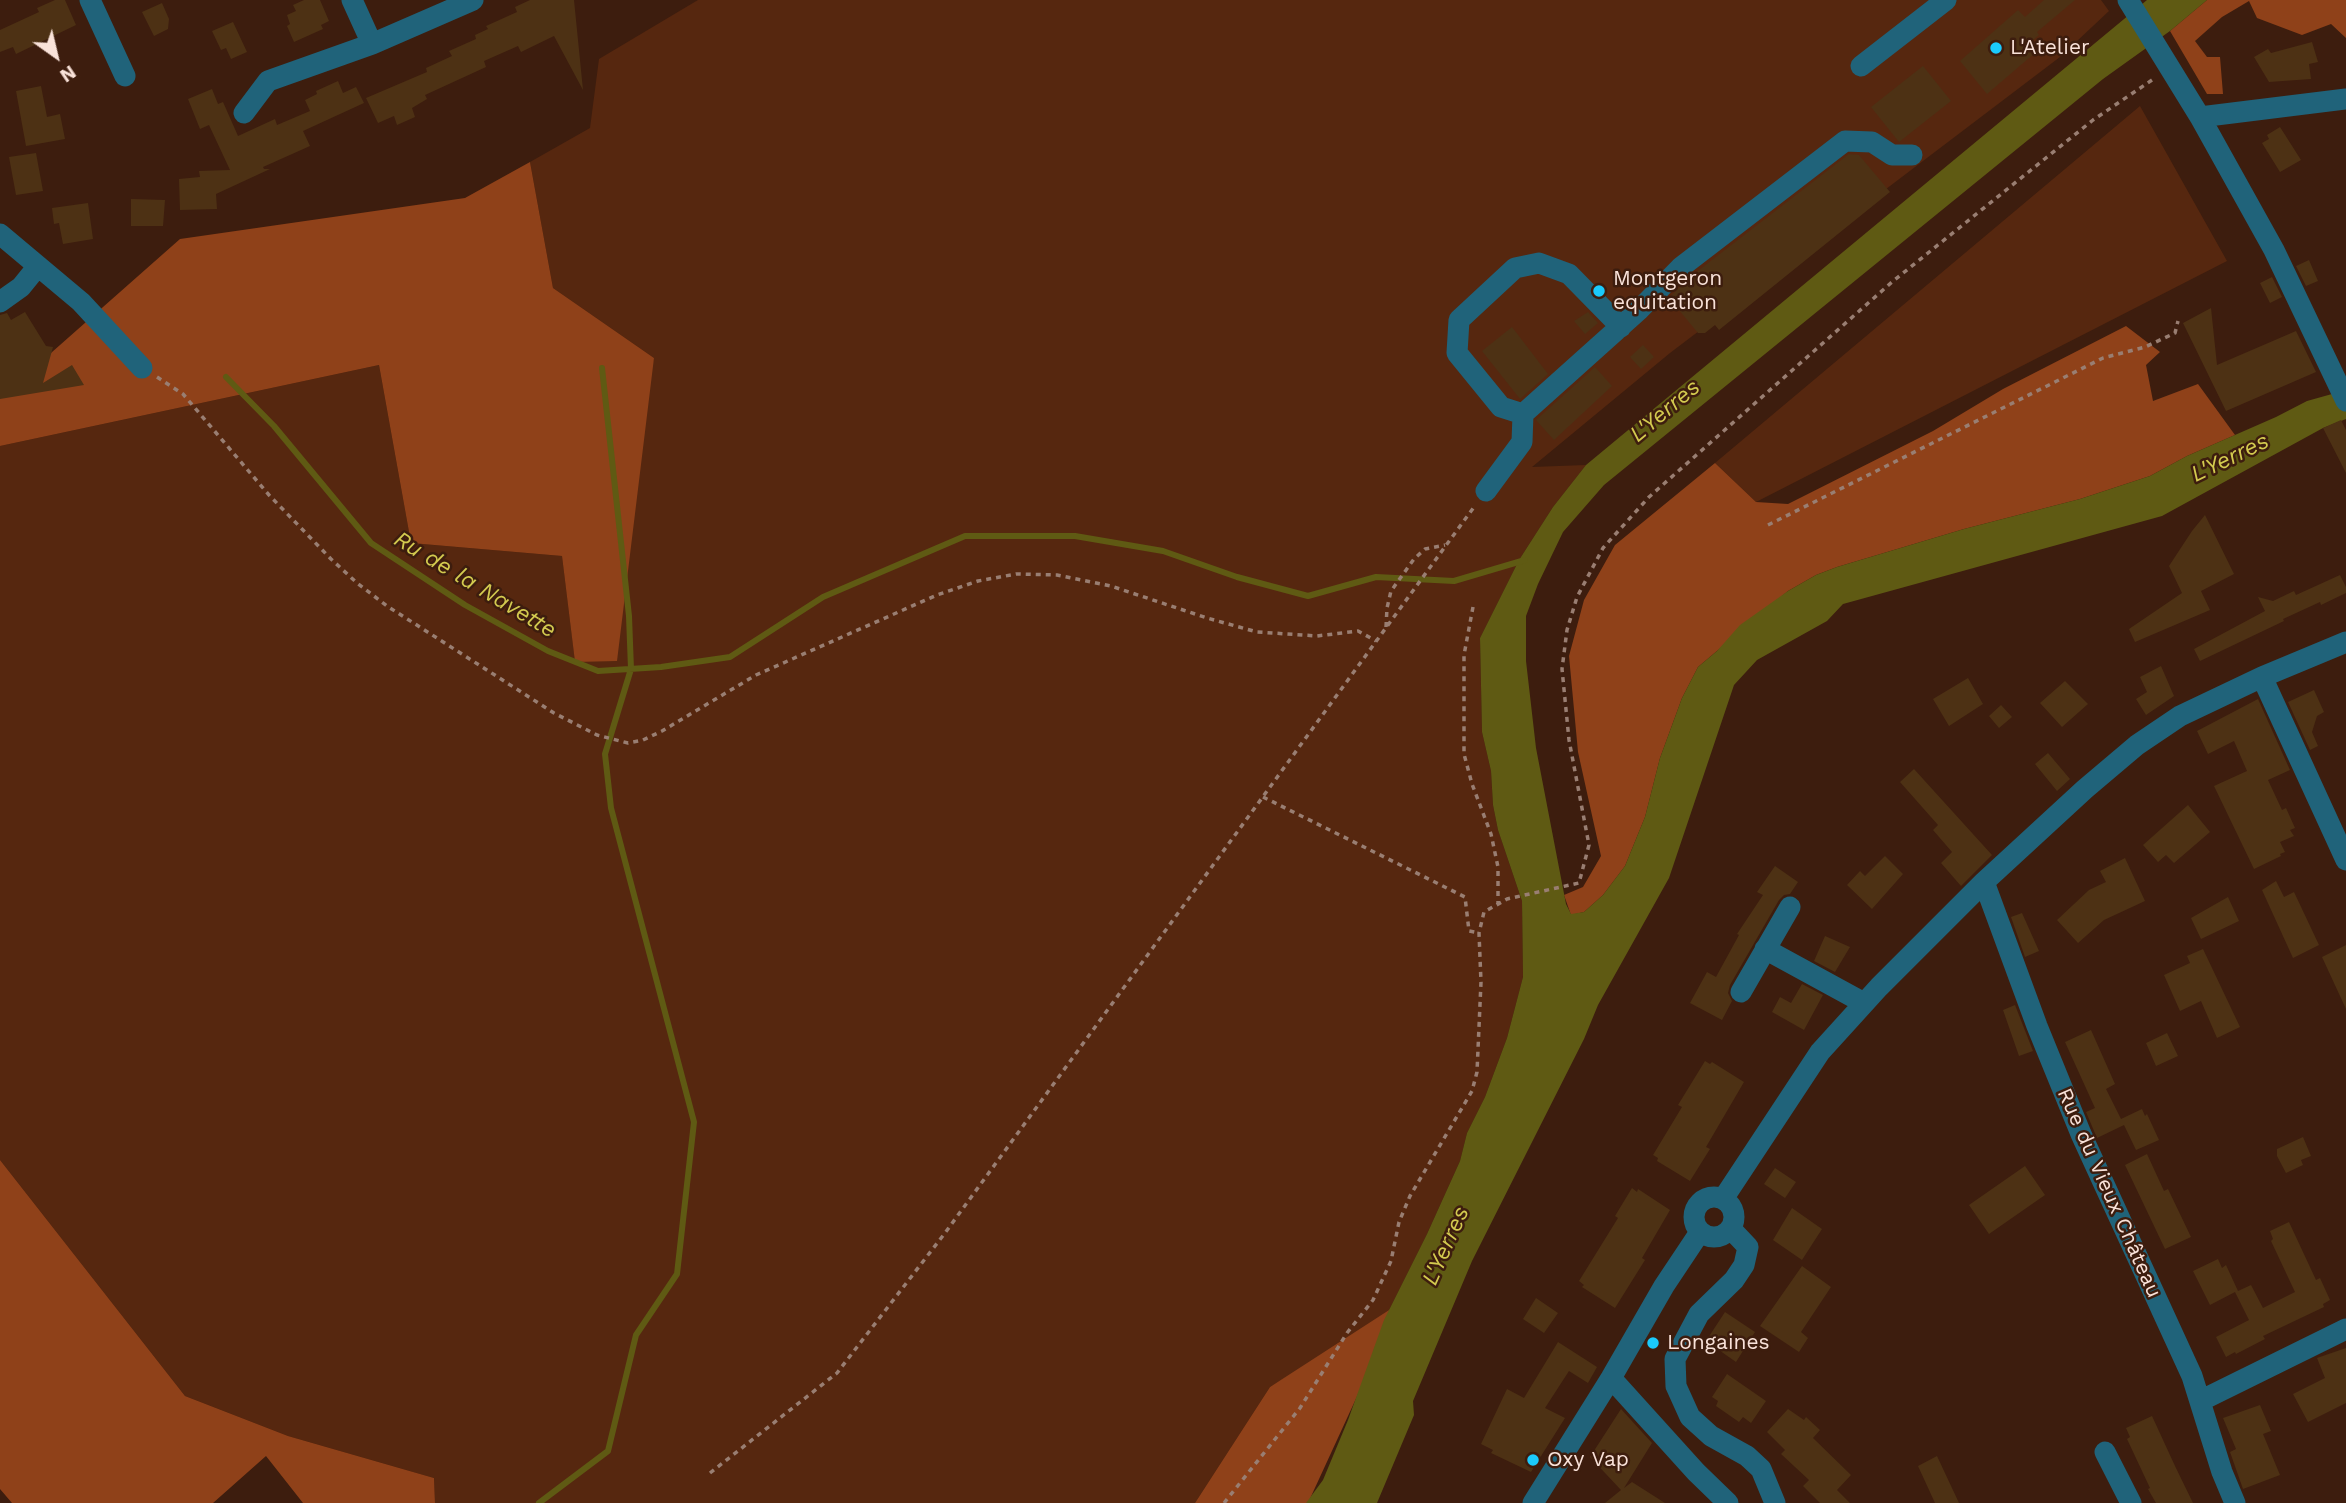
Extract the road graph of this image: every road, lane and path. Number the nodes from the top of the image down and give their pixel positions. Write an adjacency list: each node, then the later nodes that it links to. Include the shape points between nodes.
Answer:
1 (90, 0): 9 (street)
2 (352, 0): 6 (street)
3 (473, 0): 6 (street)
4 (1946, 0): 8 (street)
5 (2128, 0): 7 (street)
6 (372, 44): 11 (street, via 268,81)
7 (2166, 62): 12 (street); 33 (path, via 1892,282 1649,497 1603,548 1577,597 1562,669 1569,740 1589,845 1579,883)
8 (1861, 66)
9 (125, 76)
10 (2344, 99): 12 (street)
11 (244, 113)
12 (2200, 117): 20 (street, via 2274,250)
13 (1912, 155): 18 (street, via 1892,155 1872,142 1845,141 1681,267)
14 (0, 234): 15 (street)
15 (38, 266): 16 (street, via 21,287); 19 (street, via 81,302)
16 (0, 302)
17 (2178, 321): 23 (path, via 2175,332 2145,347 2103,358)
18 (1621, 327): 21 (street); 21 (street, via 1569,275 1539,263 1516,268 1459,320 1457,353 1501,407)
19 (142, 368): 27 (path, via 183,394 269,495 357,583 554,713 597,735 628,743 662,731 756,676 937,595 1016,574 1057,575 1111,586 1257,632 1307,636 1359,631)
20 (2342, 393)
21 (1523, 414): 22 (street, via 1522,442)
22 (1486, 491): 24 (path)
23 (1768, 524)
24 (1447, 544): 26 (path); 26 (path, via 1425,549 1414,559 1391,591)
25 (1473, 607): 33 (path, via 1464,655 1464,754 1491,834 1498,867)
26 (1387, 627): 27 (path)
27 (1377, 641): 30 (path)
28 (2346, 642): 29 (street)
29 (2262, 677): 31 (street); 32 (street, via 2180,716 2137,745)
30 (1263, 797): 35 (path, via 1465,897 1469,931); 46 (path, via 945,1233 837,1373)
31 (2346, 860)
32 (1984, 882): 38 (street); 44 (street, Rue du Vieux Château, via 2081,1134)
33 (1497, 903): 35 (path, via 1485,912)
34 (1790, 907): 36 (street)
35 (1479, 933): 47 (path, via 1481,982 1472,1091 1410,1196 1391,1261 1373,1300 1300,1408)
36 (1765, 950): 37 (street); 38 (street)
37 (1741, 992)
38 (1864, 1003): 39 (street, via 1820,1052)
39 (1723, 1199): 40 (street, via 1735,1216); 41 (street, via 1704,1199 1696,1208 1694,1221)
40 (1731, 1229): 41 (street, via 1720,1237); 50 (street, via 1748,1247 1744,1265 1699,1314 1675,1359 1676,1386 1690,1417 1761,1469)
41 (1700, 1232): 43 (street)
42 (2346, 1329): 44 (street)
43 (1611, 1378): 48 (street); 49 (street)
44 (2200, 1401): 52 (street, Rue du Vieux Château)
45 (2105, 1452): 51 (street)
46 (710, 1473)
47 (1224, 1503)
48 (1533, 1503)
49 (1728, 1503)
50 (1775, 1503)
51 (2130, 1503)
52 (2235, 1503)

